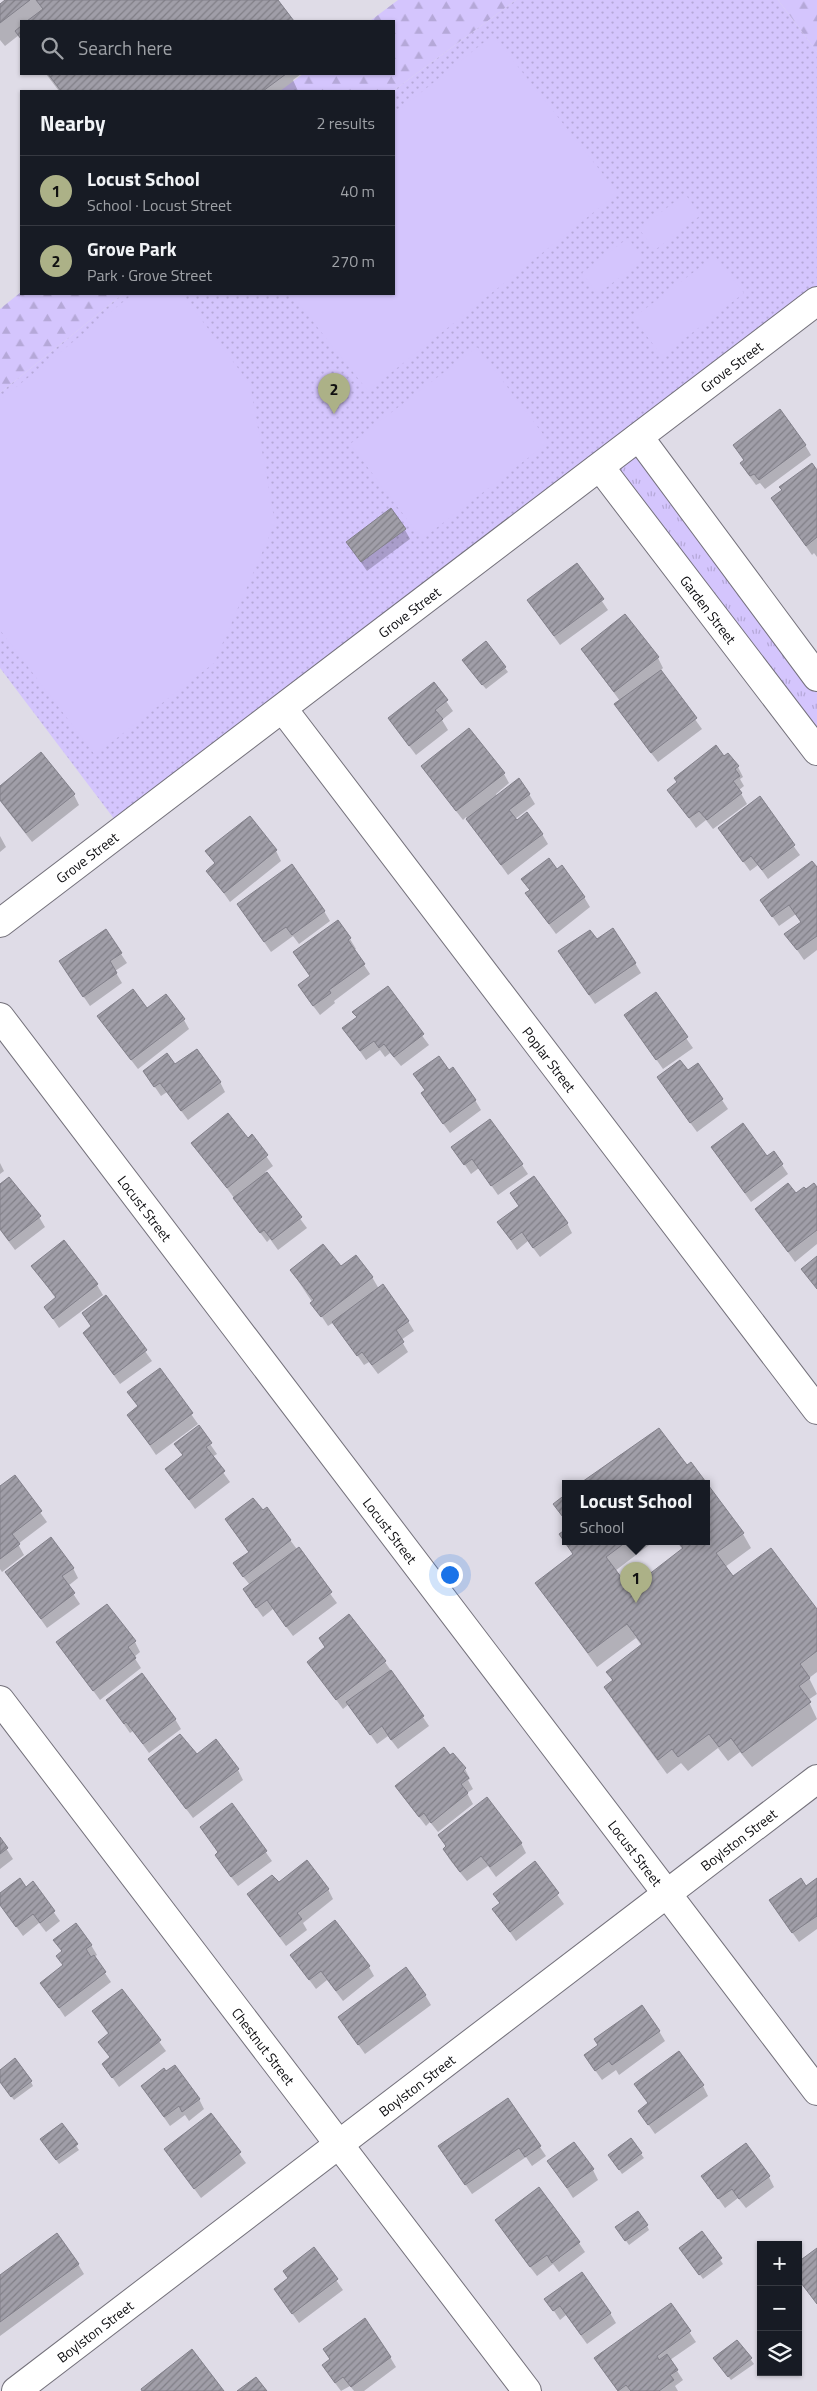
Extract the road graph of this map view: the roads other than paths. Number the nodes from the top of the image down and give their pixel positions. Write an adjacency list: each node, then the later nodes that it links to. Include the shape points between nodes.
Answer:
1 (817, 301): 2 (street, Grove Street)
2 (639, 437): 3 (street, Grove Street); 4 (street)
3 (600, 467): 5 (street, Grove Street); 6 (street, Garden Street)
4 (817, 677)
5 (283, 709): 7 (street, Grove Street); 9 (street, Poplar Street)
6 (817, 751)
7 (0, 923)
8 (0, 1017): 12 (street, Locust Street)
9 (817, 1410)
10 (0, 1700): 14 (street, Chestnut Street)
11 (817, 1779): 12 (street, Boylston Street)
12 (666, 1894): 13 (street, Locust Street); 14 (street, Boylston Street)
13 (817, 2091)
14 (339, 2144): 15 (street, Boylston Street); 16 (street, Chestnut Street)
15 (16, 2391)
16 (528, 2391)

